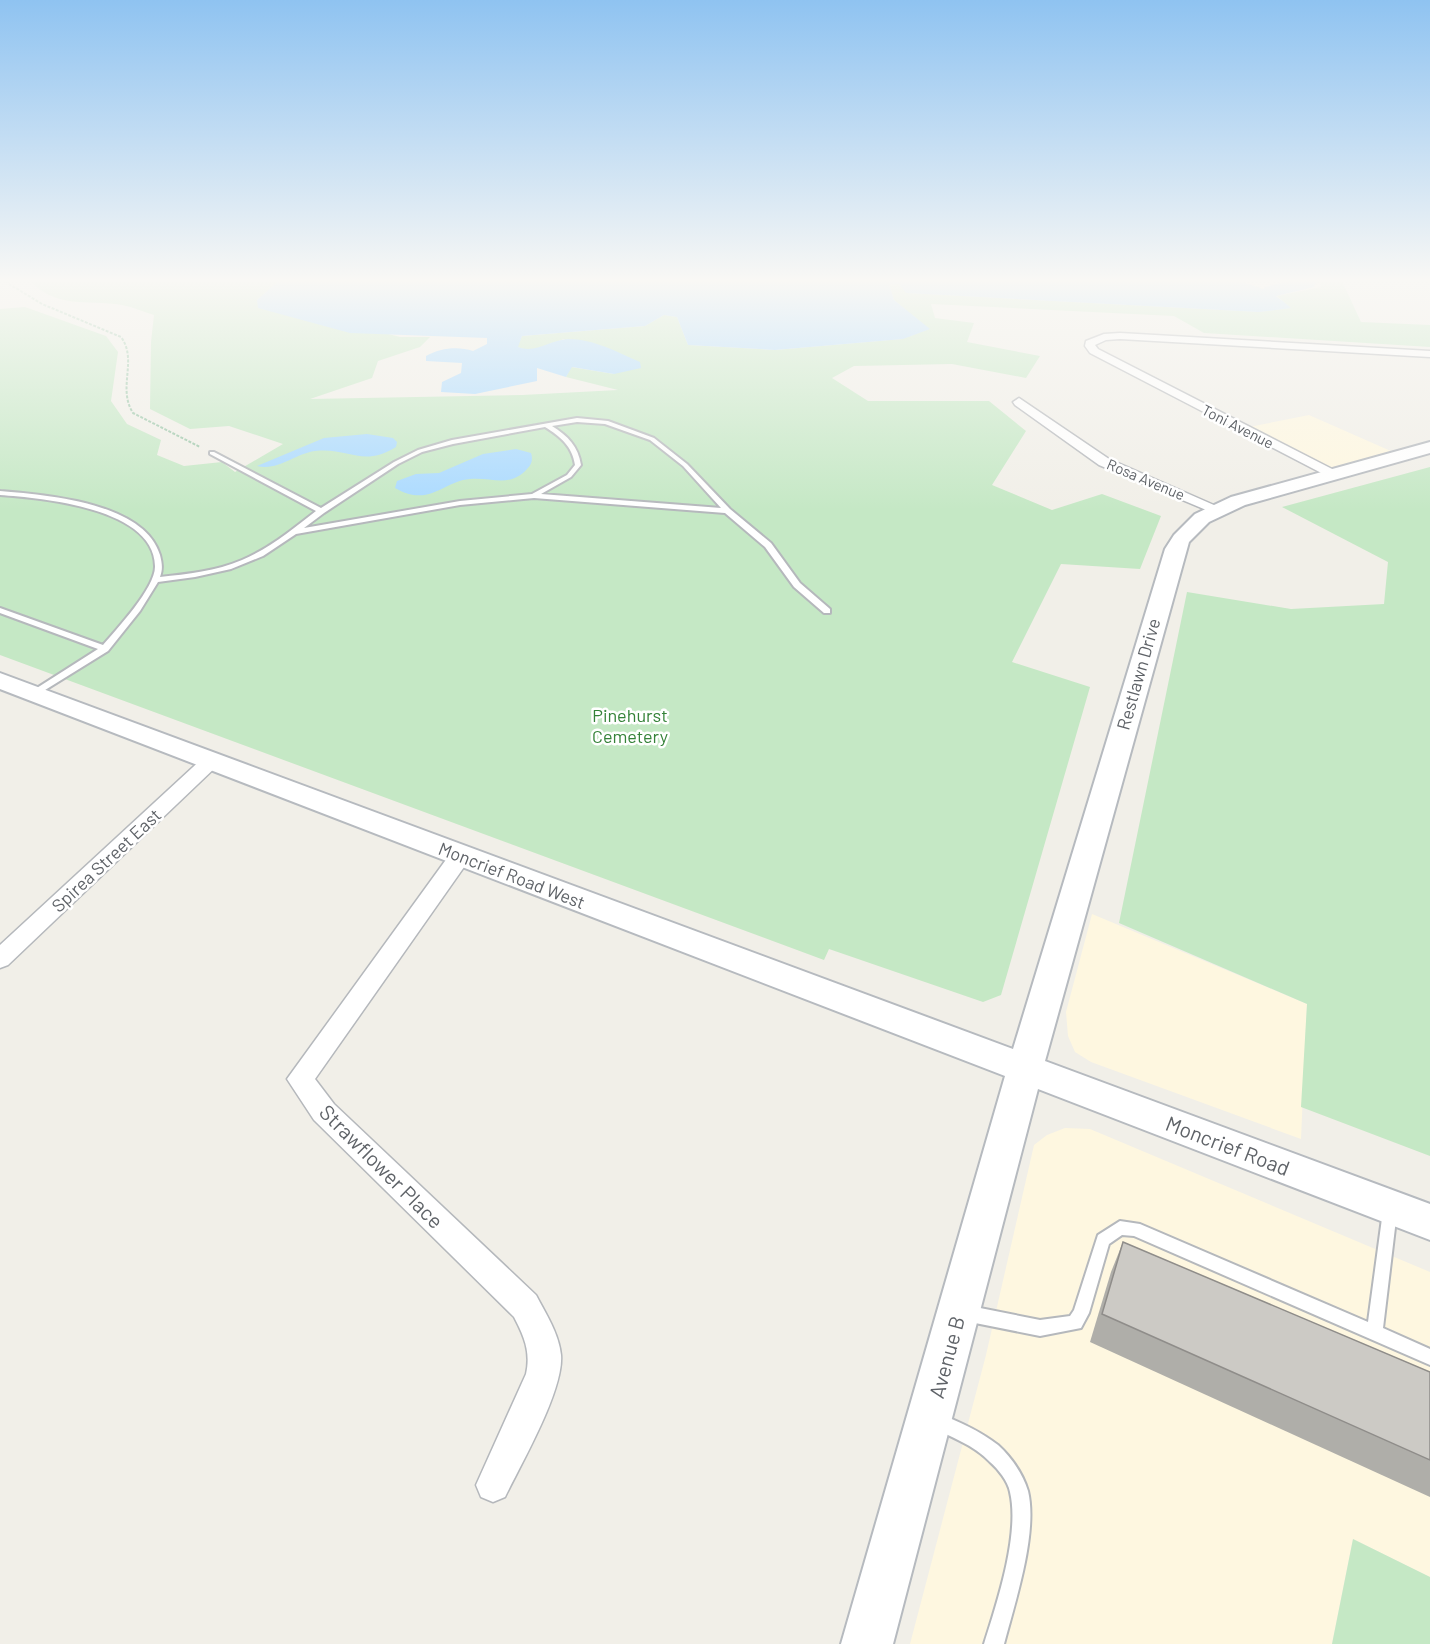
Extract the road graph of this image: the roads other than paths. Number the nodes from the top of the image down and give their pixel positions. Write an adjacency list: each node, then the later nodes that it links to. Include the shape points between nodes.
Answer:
1 (1103, 356): 6 (street, Toni Avenue)
2 (1019, 402): 9 (street, Rosa Avenue, via 1104,462)
3 (546, 425): 8 (lane, via 567,439 577,453 578,465 569,476); 10 (lane, via 599,421 652,439 685,465); 11 (lane, via 452,441 420,451)
4 (1430, 447): 6 (street, Restlawn Drive)
5 (212, 453): 11 (lane)
6 (1331, 474): 9 (street, Restlawn Drive)
7 (0, 493): 13 (lane, via 34,495 118,516 143,531 155,549 159,567)
8 (534, 496): 10 (lane); 12 (lane, via 449,505)
9 (1216, 509): 22 (street, Restlawn Drive, via 1191,528 1175,549)
10 (727, 511): 15 (lane, via 768,545 797,585)
11 (321, 512): 12 (lane)
12 (294, 532): 13 (lane, via 273,549 238,566 216,573)
13 (155, 580): 16 (lane, via 128,623)
14 (0, 610): 16 (lane)
15 (827, 611)
16 (105, 649): 18 (lane)
17 (0, 680): 18 (street, Moncrief Road West)
18 (34, 693): 19 (street, Moncrief Road West)
19 (212, 760): 20 (street, Moncrief Road West); 21 (street, Spirea Street East)
20 (461, 855): 22 (street, Moncrief Road West); 29 (street, Strawflower Place, via 300,1079 324,1112 525,1306 540,1334 545,1362 534,1397)
21 (0, 959)
22 (1025, 1070): 23 (street, Moncrief Road); 25 (street, Avenue B)
23 (1391, 1207): 24 (street, Moncrief Road); 26 (lane)
24 (1430, 1222)
25 (958, 1312): 26 (lane, via 1040,1328 1075,1323 1103,1240 1120,1228 1127,1228); 28 (street, Avenue B)
26 (1374, 1333): 27 (lane)
27 (1430, 1357)
28 (929, 1417): 30 (street, Avenue B); 31 (lane, via 986,1447 1009,1472 1019,1490 1020,1529)
29 (494, 1485)
30 (867, 1644)
31 (994, 1644)

